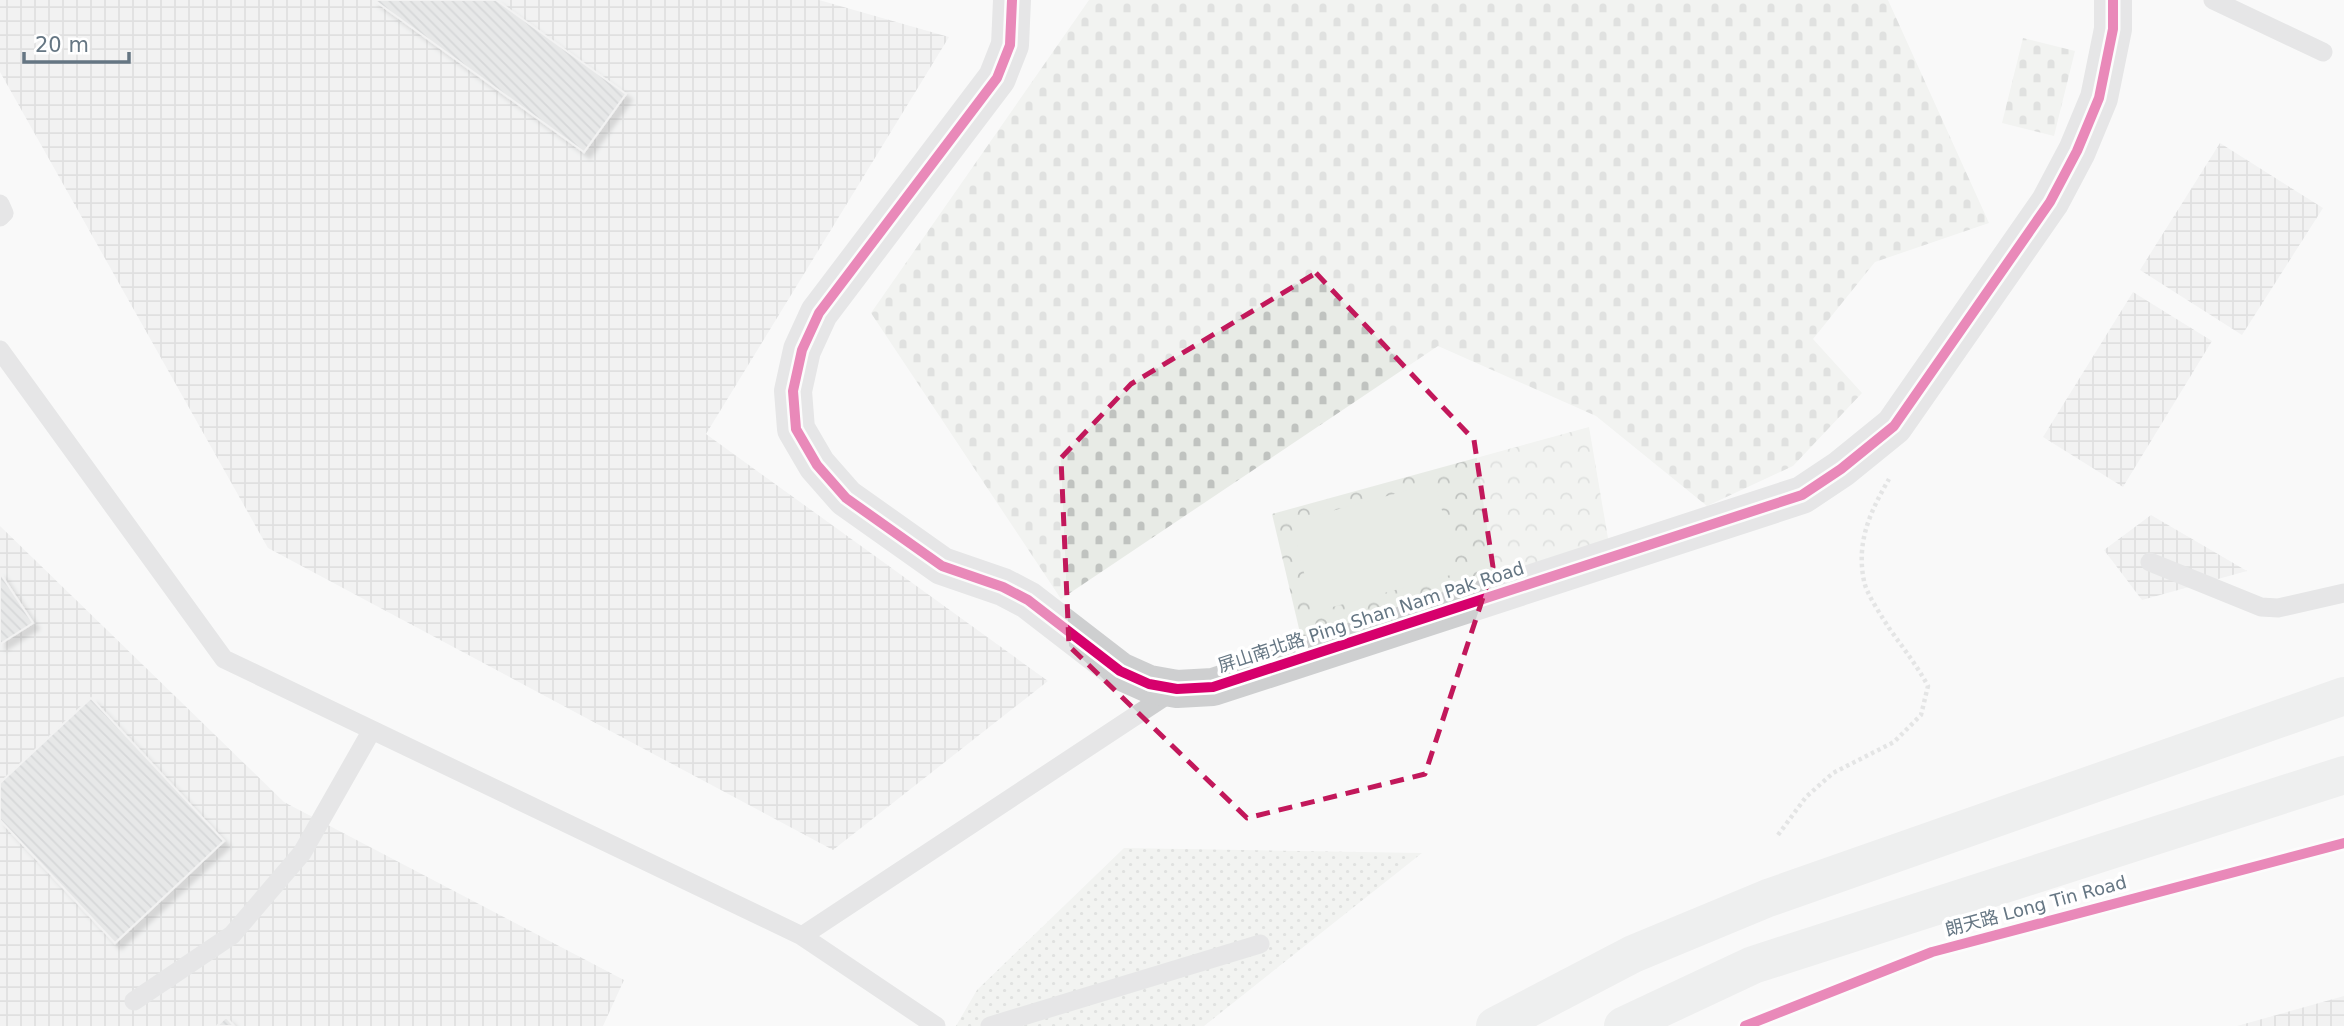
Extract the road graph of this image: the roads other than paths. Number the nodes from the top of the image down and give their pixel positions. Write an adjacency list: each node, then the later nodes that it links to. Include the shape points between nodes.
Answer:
1 (1012, 0): 10 (street, 屏山南北路 Ping Shan Nam Pak Road, via 1010,45 997,78 819,313 802,350 793,391 796,429 817,465 846,498 942,566 1028,600 1121,671 1149,684)
2 (2113, 0): 10 (street, 屏山南北路 Ping Shan Nam Pak Road, via 2113,29 2099,98 2050,202 1894,426 1841,469 1802,495 1213,687)
3 (2213, 0): 4 (lane)
4 (2323, 52)
5 (0, 204): 6 (lane, via 4,213)
6 (0, 217)
7 (0, 350): 12 (lane, via 224,659)
8 (2150, 562): 9 (lane, via 2261,607 2278,608)
9 (2344, 593)
10 (1177, 689): 14 (lane)
11 (2344, 696): 19 (main road, via 1768,898 1633,954)
12 (372, 730): 14 (lane); 16 (lane, via 302,853 232,935)
13 (2344, 775): 20 (main road, 朗天路 Long Tin Road, via 1753,965)
14 (803, 936): 17 (lane)
15 (1259, 944): 18 (lane)
16 (134, 1001)
17 (936, 1026)
18 (990, 1026)
19 (1495, 1026)
20 (1623, 1026)

